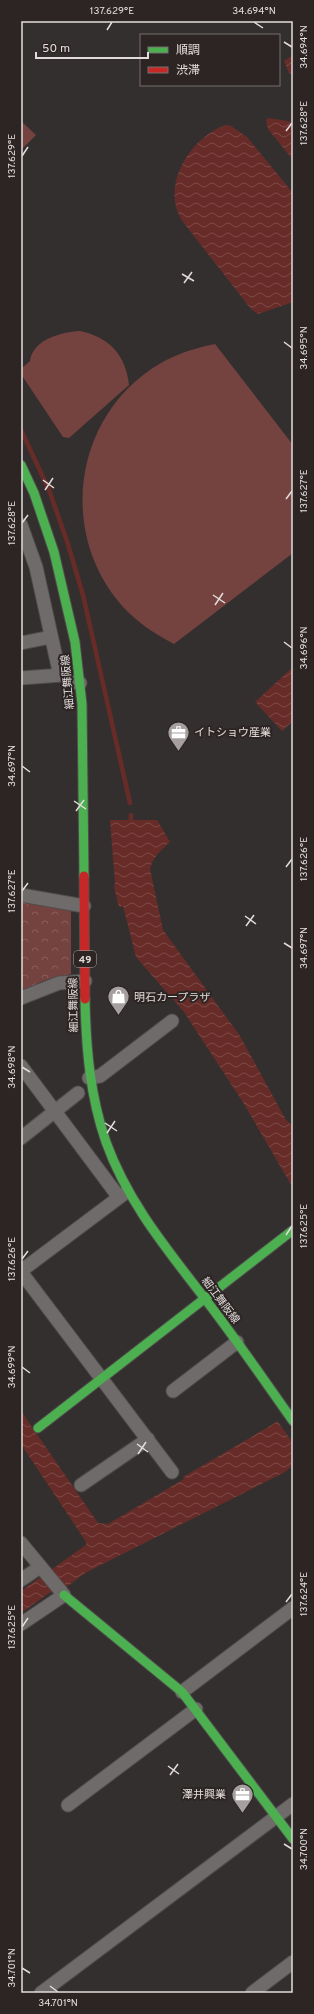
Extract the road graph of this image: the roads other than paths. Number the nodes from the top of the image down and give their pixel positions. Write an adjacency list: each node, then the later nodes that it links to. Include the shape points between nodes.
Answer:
1 (21, 465): 7 (main road, 細江舞阪線 / 49, via 44,521 60,572 72,624)
2 (21, 525): 3 (street, via 36,567)
3 (51, 637): 4 (street); 5 (street)
4 (21, 643)
5 (62, 675): 6 (street); 7 (street, via 69,681)
6 (21, 678)
7 (80, 683): 9 (main road, 細江舞阪線 / 49)
8 (21, 895): 9 (street)
9 (84, 906): 10 (main road, 細江舞阪線 / 49)
10 (85, 981): 11 (street, via 59,983); 14 (main road, 細江舞阪線 / 49)
11 (21, 998)
12 (172, 1021): 14 (street, via 100,1076)
13 (21, 1066): 16 (street)
14 (89, 1078): 18 (main road, 細江舞阪線 / 49, via 102,1132)
15 (78, 1094): 16 (street)
16 (55, 1111): 17 (street); 18 (street)
17 (21, 1138)
18 (123, 1194): 20 (street); 21 (main road, 細江舞阪線 / 49)
19 (293, 1230): 21 (main road)
20 (21, 1272): 23 (street)
21 (205, 1298): 22 (main road, 細江舞阪線 / 49); 23 (main road)
22 (237, 1342): 24 (street); 25 (main road, 細江舞阪線 / 49)
23 (102, 1379): 26 (main road); 27 (street)
24 (173, 1391)
25 (293, 1421)
26 (38, 1428)
27 (148, 1439): 28 (street); 29 (street)
28 (172, 1472)
29 (81, 1484)
30 (21, 1543): 31 (street)
31 (42, 1569): 32 (street); 33 (street)
32 (21, 1580)
33 (61, 1593): 35 (street); 36 (main road)
34 (293, 1608): 36 (street)
35 (21, 1624)
36 (182, 1692): 37 (main road)
37 (196, 1709): 39 (street); 40 (main road)
38 (293, 1804): 40 (street)
39 (68, 1805)
40 (276, 1817): 41 (main road); 43 (street)
41 (293, 1839)
42 (293, 1962): 44 (street)
43 (41, 1993)
44 (252, 1993)

